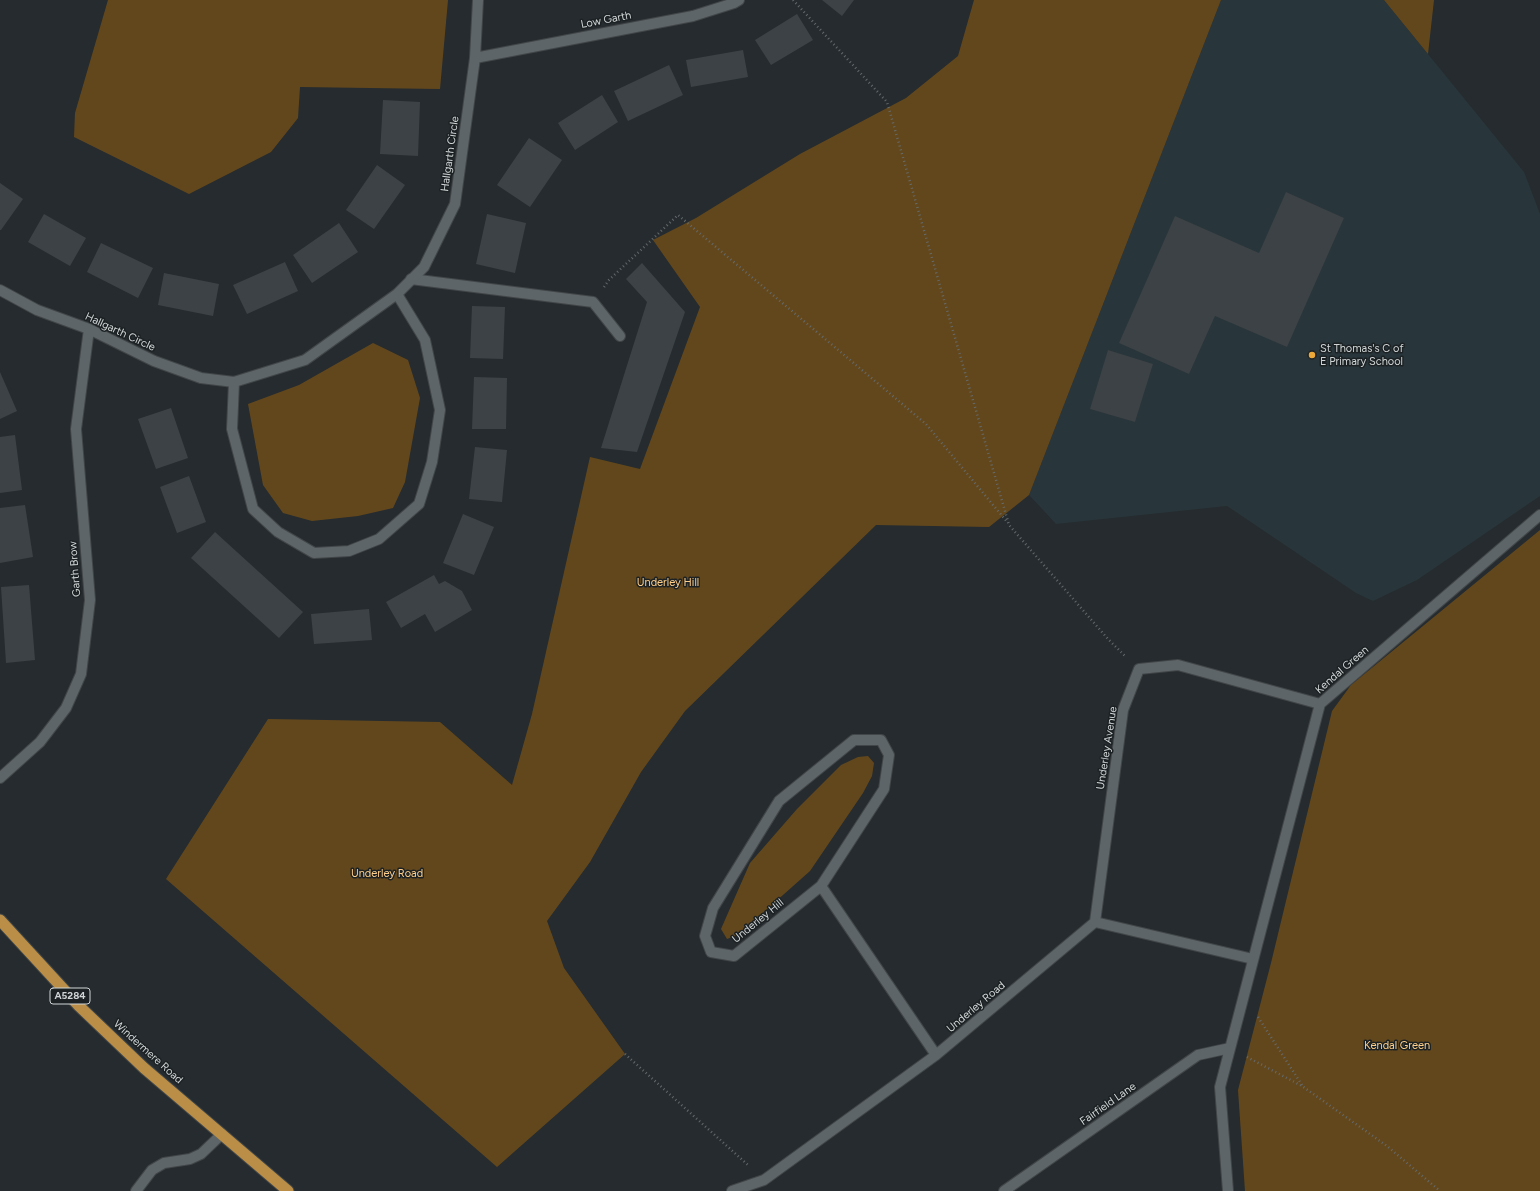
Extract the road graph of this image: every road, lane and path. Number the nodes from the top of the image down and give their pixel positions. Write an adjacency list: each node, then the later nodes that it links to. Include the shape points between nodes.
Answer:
1 (478, 0): 4 (street, Hallgarth Circle)
2 (739, 0): 4 (street, Low Garth, via 694,16)
3 (793, 0): 13 (path, via 887,102)
4 (475, 58): 5 (street, Hallgarth Circle, via 455,204 424,267)
5 (411, 279): 7 (street, Hallgarth Circle); 8 (street)
6 (0, 290): 9 (street, Hallgarth Circle, via 37,310)
7 (397, 294): 11 (street, Hallgarth Circle, via 305,360); 11 (street, via 425,340 440,410 432,462 419,504 379,539 349,551 314,553 278,532 253,509 232,429)
8 (593, 302): 10 (street); 13 (path, via 609,280 678,215 926,424)
9 (89, 329): 11 (street, Hallgarth Circle, via 154,361 201,378); 16 (street, Garth Brow, via 76,428 90,600 80,674 66,708 40,742)
10 (620, 336)
11 (234, 382)
12 (1540, 515): 15 (street, Kendal Green)
13 (1009, 525): 14 (path, via 1108,639)
14 (1139, 669): 15 (street, via 1178,665); 19 (street, Underley Avenue, via 1123,710)
15 (1320, 704): 20 (street, Kendal Green)
16 (0, 778)
17 (821, 886): 17 (street, Underley Hill, via 884,789 889,755 881,740 854,740 778,802 713,908 705,936 711,952 734,956); 24 (street)
18 (0, 920): 26 (highway, Windermere Road / A5284, via 84,1011 144,1068)
19 (1096, 922): 20 (street); 24 (street, Underley Road)
20 (1253, 959): 21 (street, Kendal Green)
21 (1244, 995): 22 (street, Kendal Green); 25 (path)
22 (1230, 1048): 25 (path); 31 (street, Fairfield Lane, via 1198,1055); 32 (street, Kendal Green, via 1220,1087)
23 (625, 1054): 27 (path)
24 (936, 1055): 27 (street, Underley Road)
25 (1302, 1086): 33 (path, via 1387,1146)
26 (222, 1134): 28 (street, via 201,1154 190,1159 164,1163 152,1170); 29 (highway, Windermere Road / A5284)
27 (764, 1180): 30 (street, Underley Road)
28 (136, 1191)
29 (288, 1191)
30 (732, 1191)
31 (1004, 1191)
32 (1228, 1191)
33 (1440, 1191)

